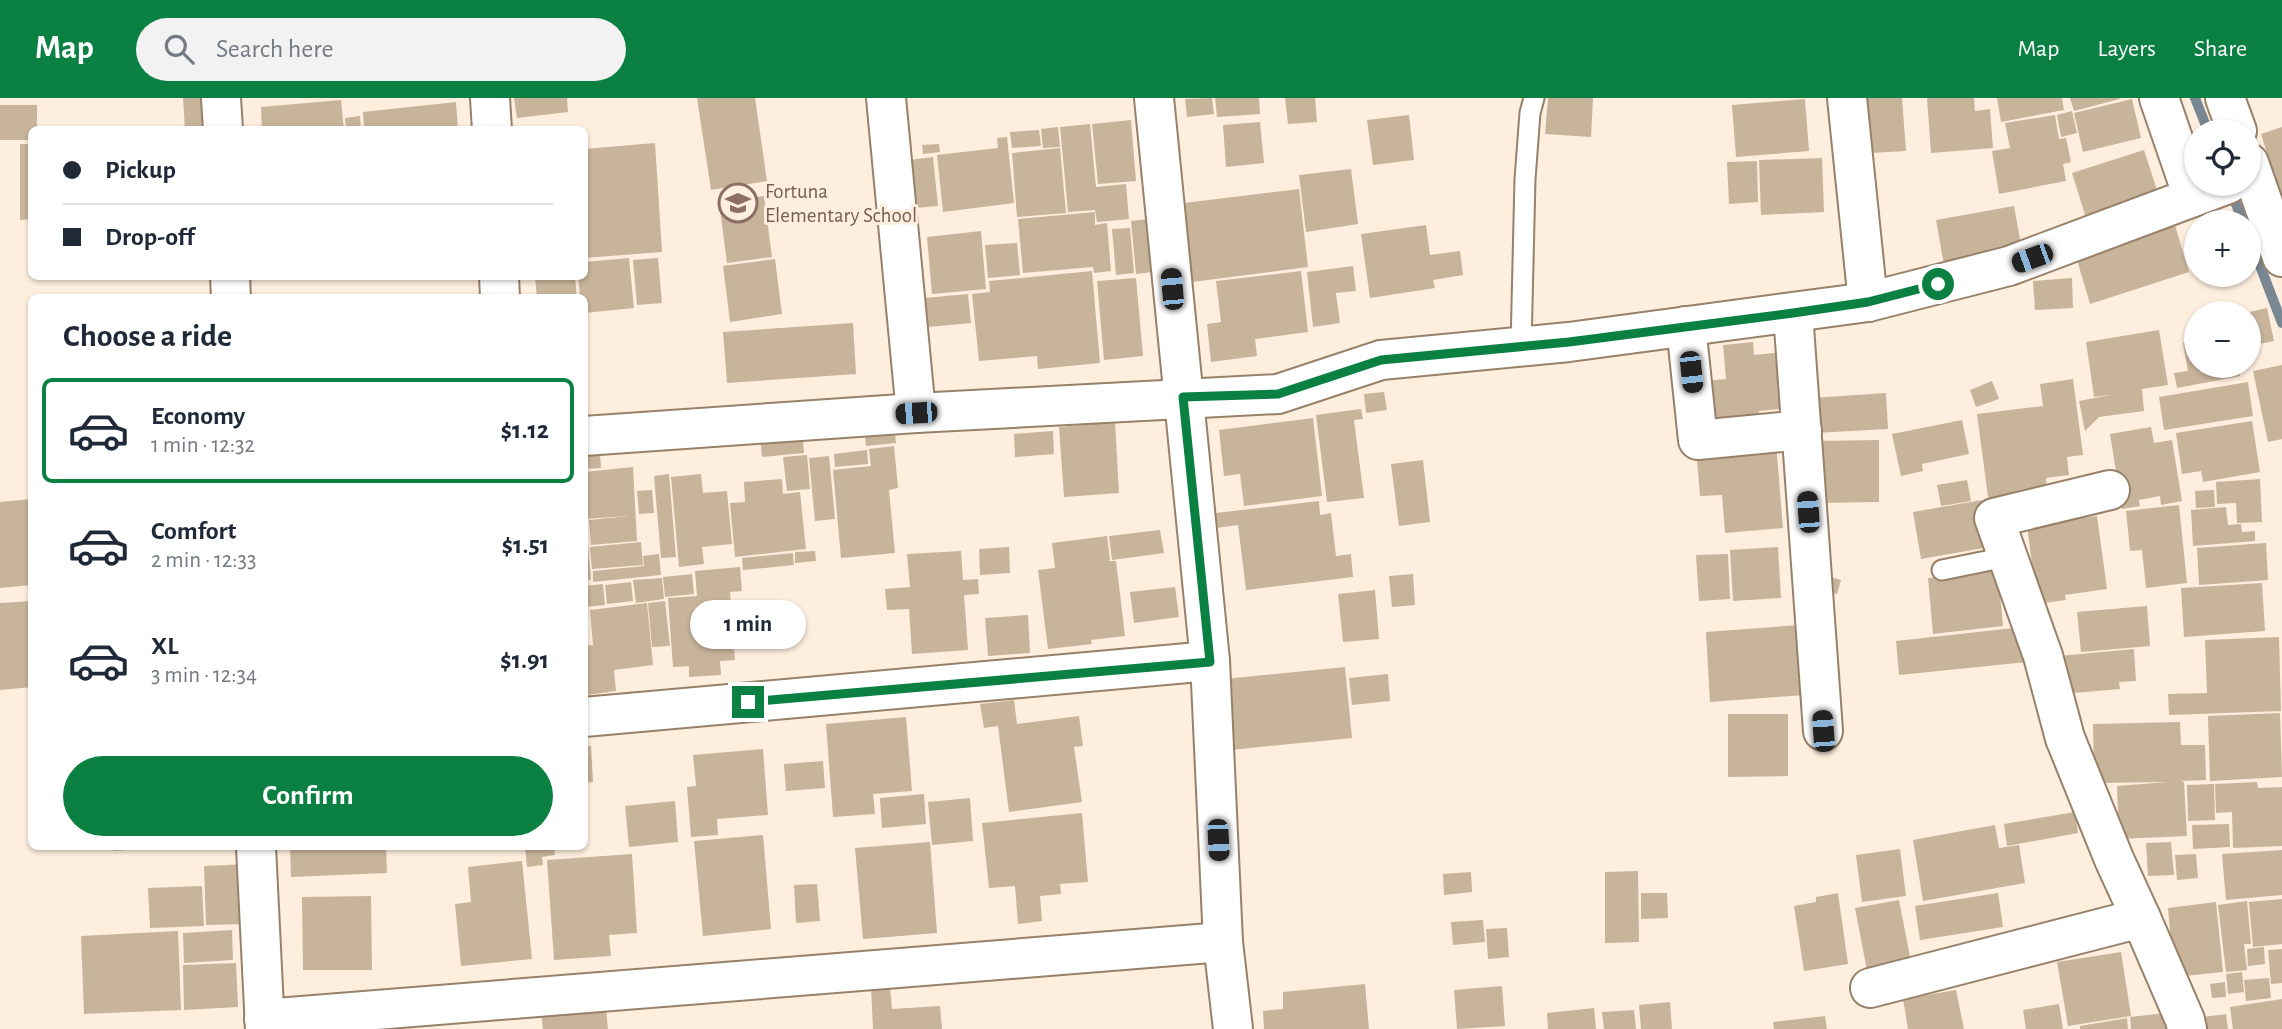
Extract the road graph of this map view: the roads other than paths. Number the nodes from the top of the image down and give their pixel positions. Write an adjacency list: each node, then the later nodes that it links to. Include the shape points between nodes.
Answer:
1 (221, 98): 10 (street)
2 (490, 98): 11 (street)
3 (886, 98): 21 (street)
4 (1154, 98): 20 (street)
5 (1534, 98): 19 (lane, via 1525,179)
6 (1847, 98): 16 (street)
7 (2159, 98): 12 (street)
8 (2225, 98): 9 (street)
9 (2233, 119)
10 (223, 126)
11 (492, 126)
12 (2184, 127)
13 (2189, 196): 16 (street, via 2008,266)
14 (2241, 196): 15 (street)
15 (2282, 257)
16 (1868, 302): 17 (street)
17 (1793, 313): 18 (street); 22 (street)
18 (1686, 326): 19 (street); 22 (street, via 1698,440)
19 (1521, 347): 20 (street, via 1381,360 1278,394)
20 (1183, 397): 21 (street); 27 (street)
21 (916, 413): 23 (street)
22 (1802, 430): 29 (street)
23 (588, 436)
24 (2109, 490): 25 (street, via 1994,518)
25 (2006, 557): 26 (lane); 31 (street, via 2043,656 2065,738)
26 (1942, 570)
27 (1210, 662): 28 (street); 32 (street)
28 (588, 717)
29 (1823, 731)
30 (256, 850): 34 (street)
31 (2141, 918): 33 (street); 36 (street)
32 (1223, 942): 34 (street); 35 (street)
33 (1870, 988)
34 (264, 1024)
35 (1233, 1029)
36 (2187, 1029)

